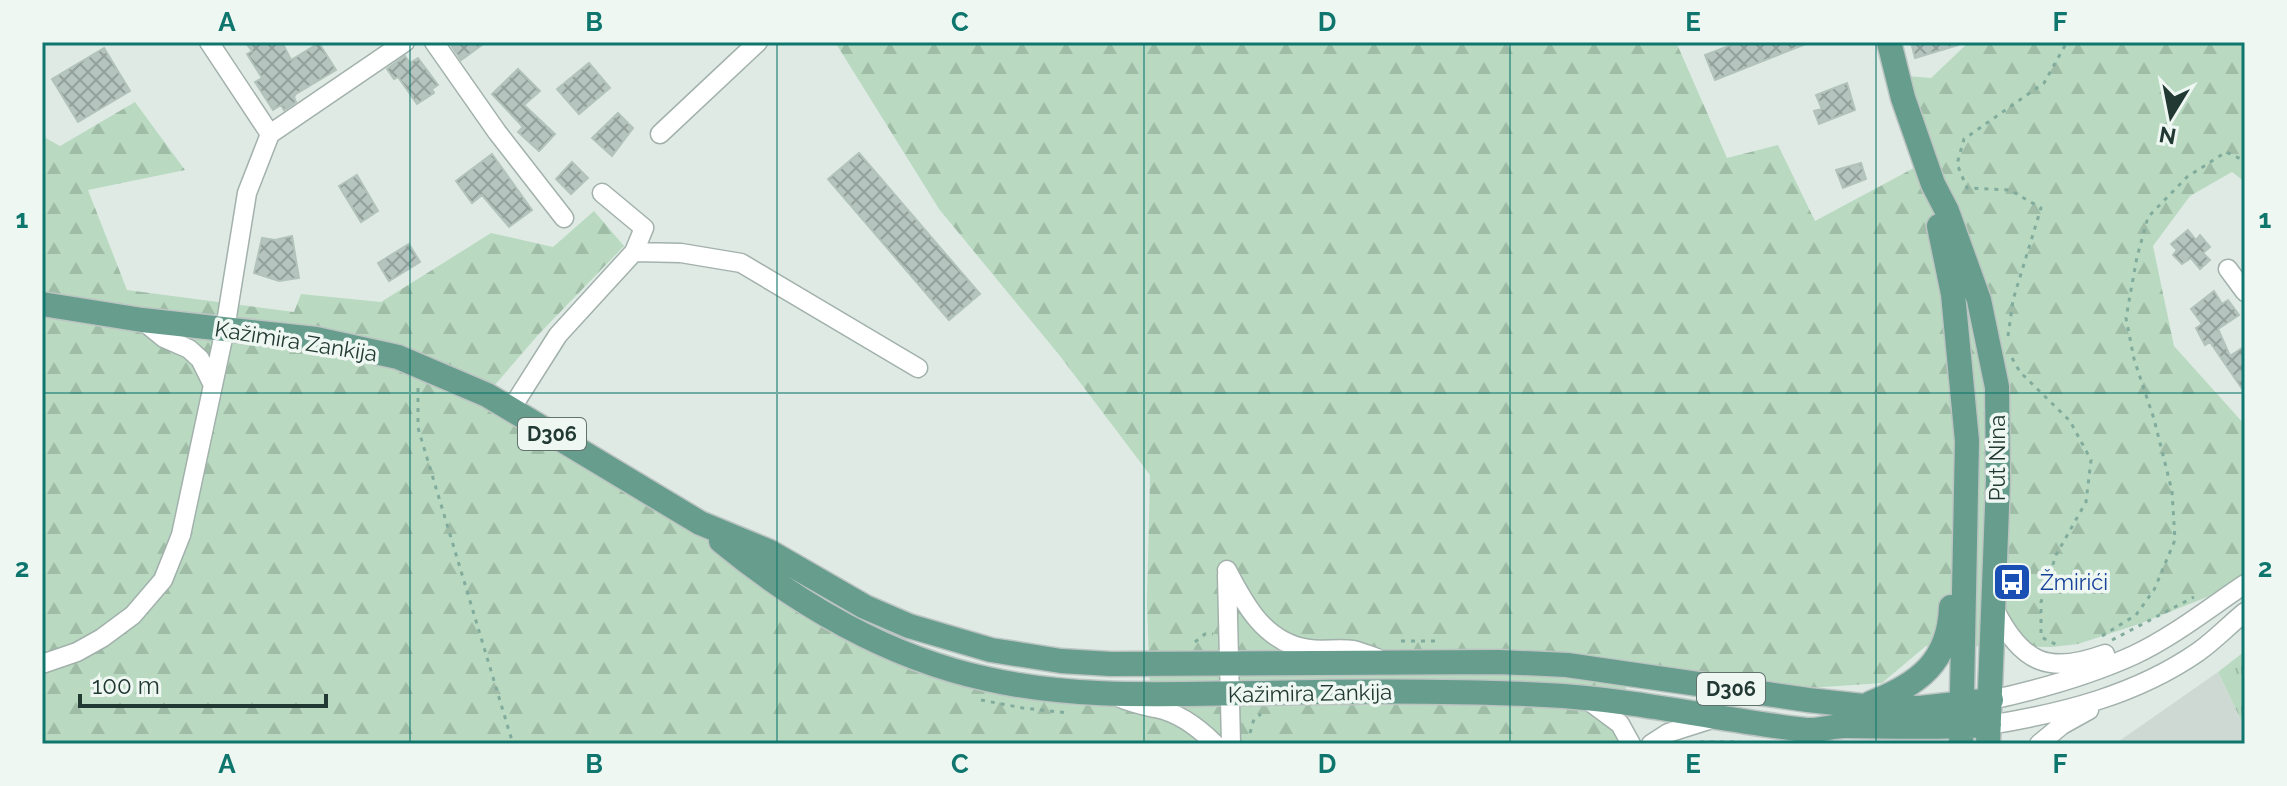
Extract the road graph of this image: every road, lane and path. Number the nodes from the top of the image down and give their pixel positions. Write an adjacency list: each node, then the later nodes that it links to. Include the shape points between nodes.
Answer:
1 (209, 42): 7 (street)
2 (405, 42): 7 (street)
3 (434, 42): 12 (street)
4 (758, 42): 8 (street)
5 (1889, 42): 10 (main road, Put Nina)
6 (2067, 42): 33 (path, via 2044,83 1964,139 1957,164 1967,188 2010,190 2041,208 2013,300 2007,347 2020,372 2070,421 2091,460 2086,502 2056,555 2041,602 2041,637)
7 (270, 134): 18 (street, via 247,193)
8 (660, 134)
9 (2245, 161): 30 (path, via 2226,152 2187,177 2148,217 2126,318 2172,491 2175,540 2154,590 2136,615)
10 (1933, 184): 24 (main road, Put Nina, via 1965,402); 27 (main road, Put Nina, via 1979,300 1997,387)
11 (602, 193): 13 (street, via 644,228)
12 (564, 218)
13 (634, 252): 20 (street, via 741,263); 22 (street, via 558,335)
14 (2228, 269): 15 (street)
15 (2245, 292)
16 (42, 304): 17 (main road, Kažimira Zankija / D306)
17 (142, 320): 18 (main road, Kažimira Zankija / D306); 21 (street, via 200,359)
18 (225, 329): 19 (main road, Kažimira Zankija / D306, via 316,339); 21 (street)
19 (419, 364): 22 (main road, Kažimira Zankija / D306); 51 (path, via 418,428)
20 (918, 368)
21 (213, 385): 37 (street, via 181,535 163,580 133,615 102,638)
22 (511, 409): 23 (main road, Kažimira Zankija / D306)
23 (700, 523): 36 (main road, Kažimira Zankija / D306, via 768,551 865,607 950,640 1079,662); 39 (main road, Kažimira Zankija / D306, via 801,599 899,651 985,679)
24 (1965, 573): 43 (main road, via 1951,593 1950,624 1929,669 1897,692); 46 (main road, Put Nina)
25 (2245, 584): 34 (street)
26 (2200, 593): 32 (path)
27 (1994, 608): 34 (street, via 2016,645 2041,662 2060,665 2107,653); 42 (main road, Put Nina)
28 (2245, 612): 31 (street)
29 (2245, 628): 31 (street)
30 (2102, 636)
31 (2216, 638): 41 (street, via 2176,666)
32 (2109, 642)
33 (2064, 648)
34 (2136, 654): 42 (street, via 2051,687)
35 (1393, 662): 36 (main road, Kažimira Zankija / D306); 36 (street, via 1282,641 1247,609 1227,570); 43 (main road, Kažimira Zankija / D306, via 1567,665)
36 (1228, 663): 38 (street)
37 (42, 664)
38 (1229, 693): 39 (main road, Kažimira Zankija / D306); 40 (main road, Kažimira Zankija / D306); 53 (street)
39 (1112, 694): 52 (street, via 1176,715)
40 (1584, 697): 44 (main road, Kažimira Zankija / D306); 54 (street, via 1620,724)
41 (2112, 697): 49 (street); 58 (street)
42 (1991, 700): 46 (main road, D306); 49 (main road, Put Nina)
43 (1863, 706): 46 (main road, Kažimira Zankija / D306, via 1920,708)
44 (1719, 717): 47 (main road, Kažimira Zankija / D306); 55 (street)
45 (1254, 719): 48 (path)
46 (1962, 725): 47 (main road, Kažimira Zankija); 49 (main road)
47 (1811, 731): 57 (main road, D306)
48 (1250, 733)
49 (1989, 734)
50 (1698, 742): 56 (path)
51 (513, 744)
52 (1215, 744)
53 (1231, 744)
54 (1631, 744)
55 (1651, 744)
56 (1752, 744)
57 (1847, 744)
58 (2039, 744)

